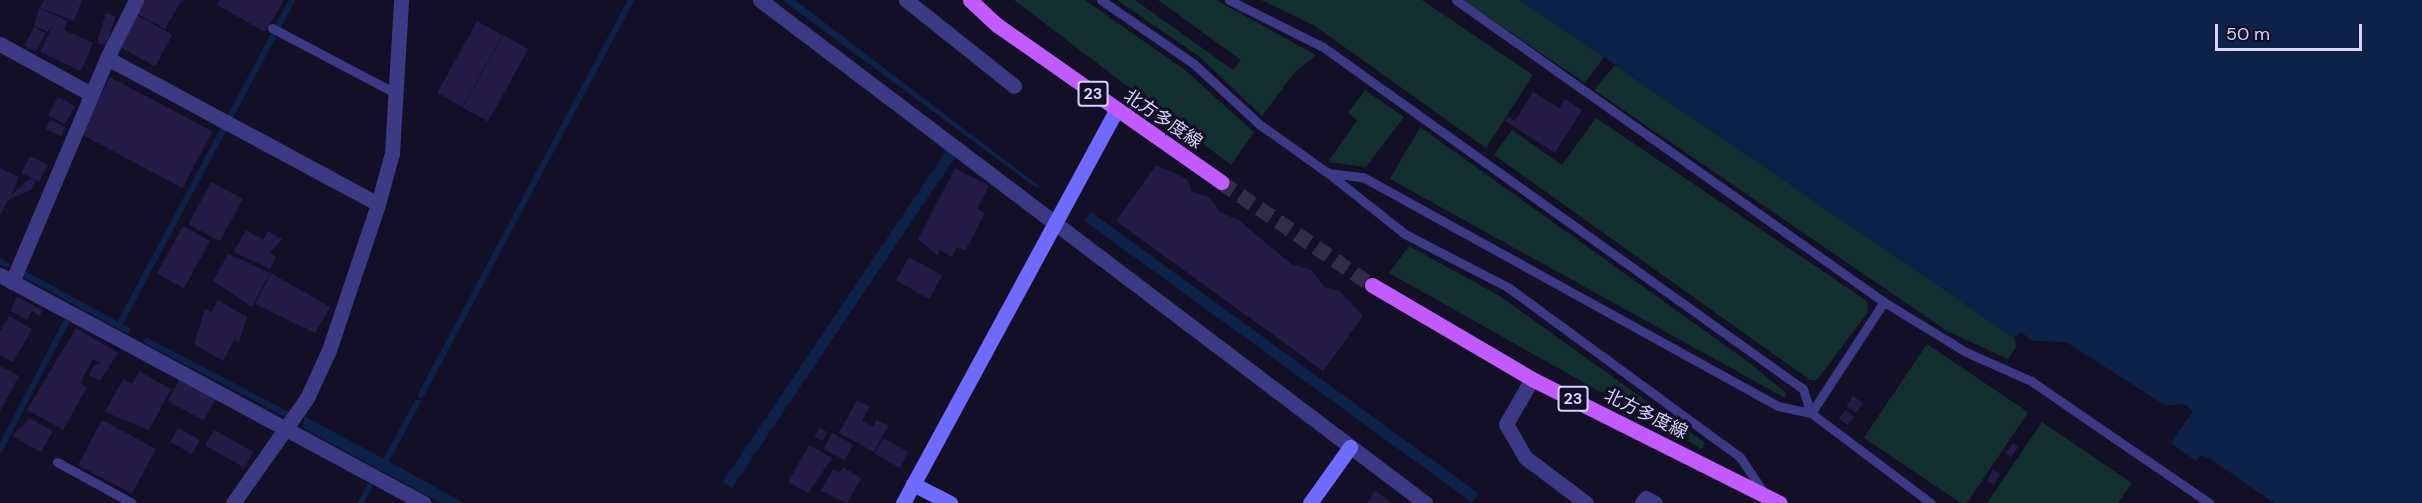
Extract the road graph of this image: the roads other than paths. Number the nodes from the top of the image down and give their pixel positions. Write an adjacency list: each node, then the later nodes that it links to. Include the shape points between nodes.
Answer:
1 (136, 0): 11 (street)
2 (401, 0): 14 (street)
3 (760, 0): 19 (street)
4 (906, 0): 12 (street)
5 (970, 0): 15 (main road, 北方多度線 / 23)
6 (1101, 0): 16 (lane, via 1194,64 1259,124)
7 (1229, 0): 24 (lane, via 1323,47 1803,389)
8 (1456, 0): 22 (lane)
9 (272, 28): 14 (lane)
10 (0, 44): 13 (street)
11 (106, 58): 13 (street); 18 (street)
12 (1014, 86)
13 (91, 94): 20 (street)
14 (398, 94): 18 (street, via 392,153)
15 (1116, 110): 17 (main road, 北方多度線 / 23); 19 (street)
16 (1328, 173): 24 (lane, via 1363,177 1778,406); 29 (lane, via 1405,234 1509,288 1740,457)
17 (1221, 182)
18 (378, 204): 25 (street, via 329,350 307,398)
19 (1056, 220): 26 (street, via 1173,316); 28 (street)
20 (6, 278): 25 (street)
21 (1372, 285): 23 (main road, 北方多度線 / 23)
22 (1884, 302): 24 (lane); 42 (lane, via 1966,352 2031,381)
23 (1532, 379): 29 (main road, 北方多度線 / 23); 37 (street, via 1506,424 1526,458)
24 (1811, 413): 41 (lane)
25 (286, 428): 31 (street); 32 (street)
26 (1350, 447): 35 (street); 36 (street)
27 (57, 462): 30 (lane)
28 (913, 484): 33 (street); 34 (street)
29 (1765, 495): 40 (main road, 北方多度線 / 23)
30 (132, 503)
31 (233, 503)
32 (424, 503)
33 (903, 503)
34 (950, 503)
35 (1310, 503)
36 (1425, 503)
37 (1586, 503)
38 (1642, 503): 39 (street, via 1646,498)
39 (1655, 503)
40 (1780, 503)
41 (1931, 503)
42 (2209, 503)

